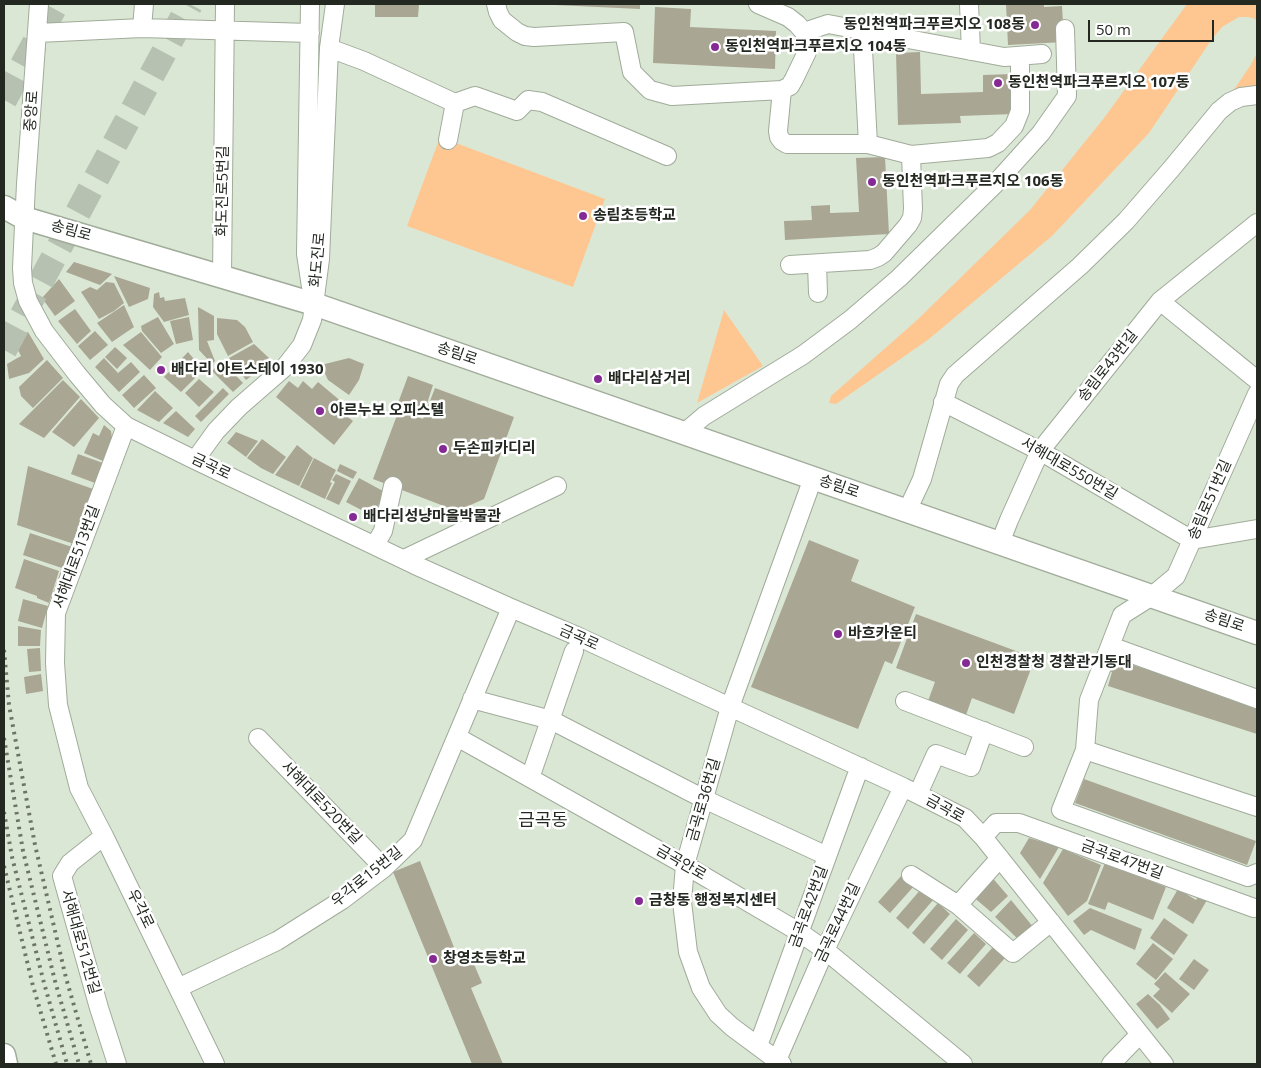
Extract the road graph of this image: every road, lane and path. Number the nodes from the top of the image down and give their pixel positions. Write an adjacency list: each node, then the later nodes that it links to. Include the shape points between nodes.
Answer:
1 (39, 4): 14 (street, 중앙로)
2 (144, 4): 9 (street)
3 (225, 4): 12 (street, 화도진로5번길)
4 (310, 4): 15 (street, 화도진로)
5 (335, 4): 16 (street, 화도진로)
6 (496, 4): 20 (street, via 502,20 525,36 624,32 632,72 650,90 672,96)
7 (758, 4): 13 (street, via 788,17)
8 (969, 4): 17 (street)
9 (142, 28): 12 (street); 14 (street)
10 (1065, 28): 40 (street, via 1066,96 1041,133 995,184 899,278 850,320 803,355 704,416)
11 (862, 30): 13 (street, via 828,24); 17 (street); 24 (street)
12 (225, 31): 15 (street); 32 (street, 화도진로5번길)
13 (804, 32): 20 (street, via 807,52 794,80)
14 (38, 33): 28 (street, 중앙로)
15 (310, 33): 35 (street, 화도진로, via 306,254)
16 (329, 48): 22 (street); 35 (street, 화도진로, via 320,259)
17 (971, 51): 19 (street, via 1004,57)
18 (1042, 54): 19 (street)
19 (1020, 56): 25 (street, via 1020,111 1014,126 998,144 988,148)
20 (782, 90): 24 (street, via 778,131 782,141 792,145)
21 (1256, 95): 38 (street, via 1241,97 1219,111 1172,168 1080,266 955,375)
22 (455, 103): 23 (street); 26 (street, via 475,96 517,111 528,100 542,102)
23 (448, 140)
24 (868, 144): 25 (street)
25 (911, 155): 30 (street, via 912,218 884,253 870,260)
26 (667, 156)
27 (4, 207): 28 (main road, 송림로)
28 (24, 218): 32 (main road, 송림로); 39 (street, 금곡로, via 23,283 35,316 58,352 103,405)
29 (1257, 222): 34 (street, 송림로43번길)
30 (817, 264): 31 (street); 33 (street)
31 (790, 266)
32 (222, 276): 35 (main road, 송림로)
33 (818, 293)
34 (1160, 301): 36 (street); 41 (street, 송림로43번길)
35 (314, 304): 40 (main road, 송림로); 42 (street, via 312,320 302,345 285,367 216,431)
36 (1257, 380)
37 (1257, 394): 48 (street, 송림로51번길)
38 (944, 402): 41 (street, 서해대로550번길); 46 (street, via 922,479)
39 (126, 426): 42 (street, 금곡로); 67 (street, 서해대로513번길, via 56,613 58,705)
40 (684, 433): 43 (main road, 송림로)
41 (1040, 451): 48 (street, 서해대로550번길); 49 (street, 송림로43번길)
42 (195, 460): 50 (street, 금곡로)
43 (813, 478): 46 (main road, 송림로); 60 (street, 금곡로36번길)
44 (393, 486): 50 (street, via 382,531)
45 (557, 486): 51 (street)
46 (907, 511): 49 (main road, 송림로)
47 (1257, 529): 48 (street)
48 (1192, 540): 52 (street, 송림로51번길, via 1176,576)
49 (1000, 543): 52 (main road, 송림로)
50 (375, 545): 51 (street, 금곡로)
51 (404, 559): 53 (street, 금곡로)
52 (1152, 596): 54 (main road, 송림로); 55 (street, 송림로51번길, via 1122,615)
53 (511, 608): 58 (street, 우각로15번길); 60 (street, 금곡로)
54 (1257, 633)
55 (1110, 646): 57 (street); 66 (street, 송림로51번길, via 1089,700)
56 (574, 651): 61 (street)
57 (1257, 699)
58 (472, 700): 61 (street); 63 (street, 우각로15번길)
59 (905, 701): 62 (street)
60 (730, 707): 68 (street, 금곡로); 71 (street, 금곡로36번길)
61 (551, 720): 69 (street); 71 (street)
62 (984, 731): 65 (street); 70 (street, 금곡로44번길, via 971,767 936,754)
63 (457, 737): 69 (street, 금곡안로); 80 (street, 우각로15번길, via 413,840)
64 (258, 738): 80 (street, 서해대로520번길)
65 (1024, 747)
66 (1085, 750): 72 (street); 73 (street, 송림로51번길)
67 (69, 752): 75 (street, 우각로, via 79,788)
68 (861, 768): 70 (street, 금곡로); 77 (street, 금곡로42번길)
69 (530, 778): 79 (street, 금곡안로)
70 (911, 790): 76 (street, 금곡로, via 965,818); 87 (street, 금곡로44번길)
71 (704, 799): 77 (street); 79 (street, 금곡로36번길)
72 (1257, 807)
73 (1062, 810): 74 (street, 송림로51번길); 81 (street, via 1248,877)
74 (1052, 834): 76 (street, 금곡로47번길, via 1019,823 996,823); 84 (street, 금곡로47번길)
75 (104, 836): 88 (street, 우각로); 94 (street, 서해대로512번길, via 70,863 62,876)
76 (984, 837): 78 (street, 금곡로)
77 (827, 856): 86 (street, 금곡로42번길)
78 (1000, 858): 83 (street); 85 (street, 금곡로)
79 (685, 865): 86 (street, 금곡안로); 90 (street, 금곡로36번길, via 682,902 688,952 701,988 718,1014)
80 (384, 868): 88 (street, 우각로15번길, via 342,900 277,941)
81 (1257, 873)
82 (911, 875): 83 (street)
83 (958, 905): 85 (street, via 1013,953)
84 (1256, 911)
85 (1051, 922): 89 (street, 금곡로)
86 (799, 932): 87 (street, 금곡안로); 90 (street, 금곡로42번길)
87 (825, 950): 92 (street, 금곡로44번길); 96 (street, 금곡안로)
88 (178, 988): 95 (street, 우각로)
89 (1140, 1034): 97 (street); 98 (street, 금곡로)
90 (758, 1046): 92 (street, 금곡로36번길)
91 (4, 1056): 93 (main road)
92 (779, 1062)
93 (6, 1064)
94 (117, 1064)
95 (215, 1064)
96 (963, 1064)
97 (1111, 1064)
98 (1164, 1064)

